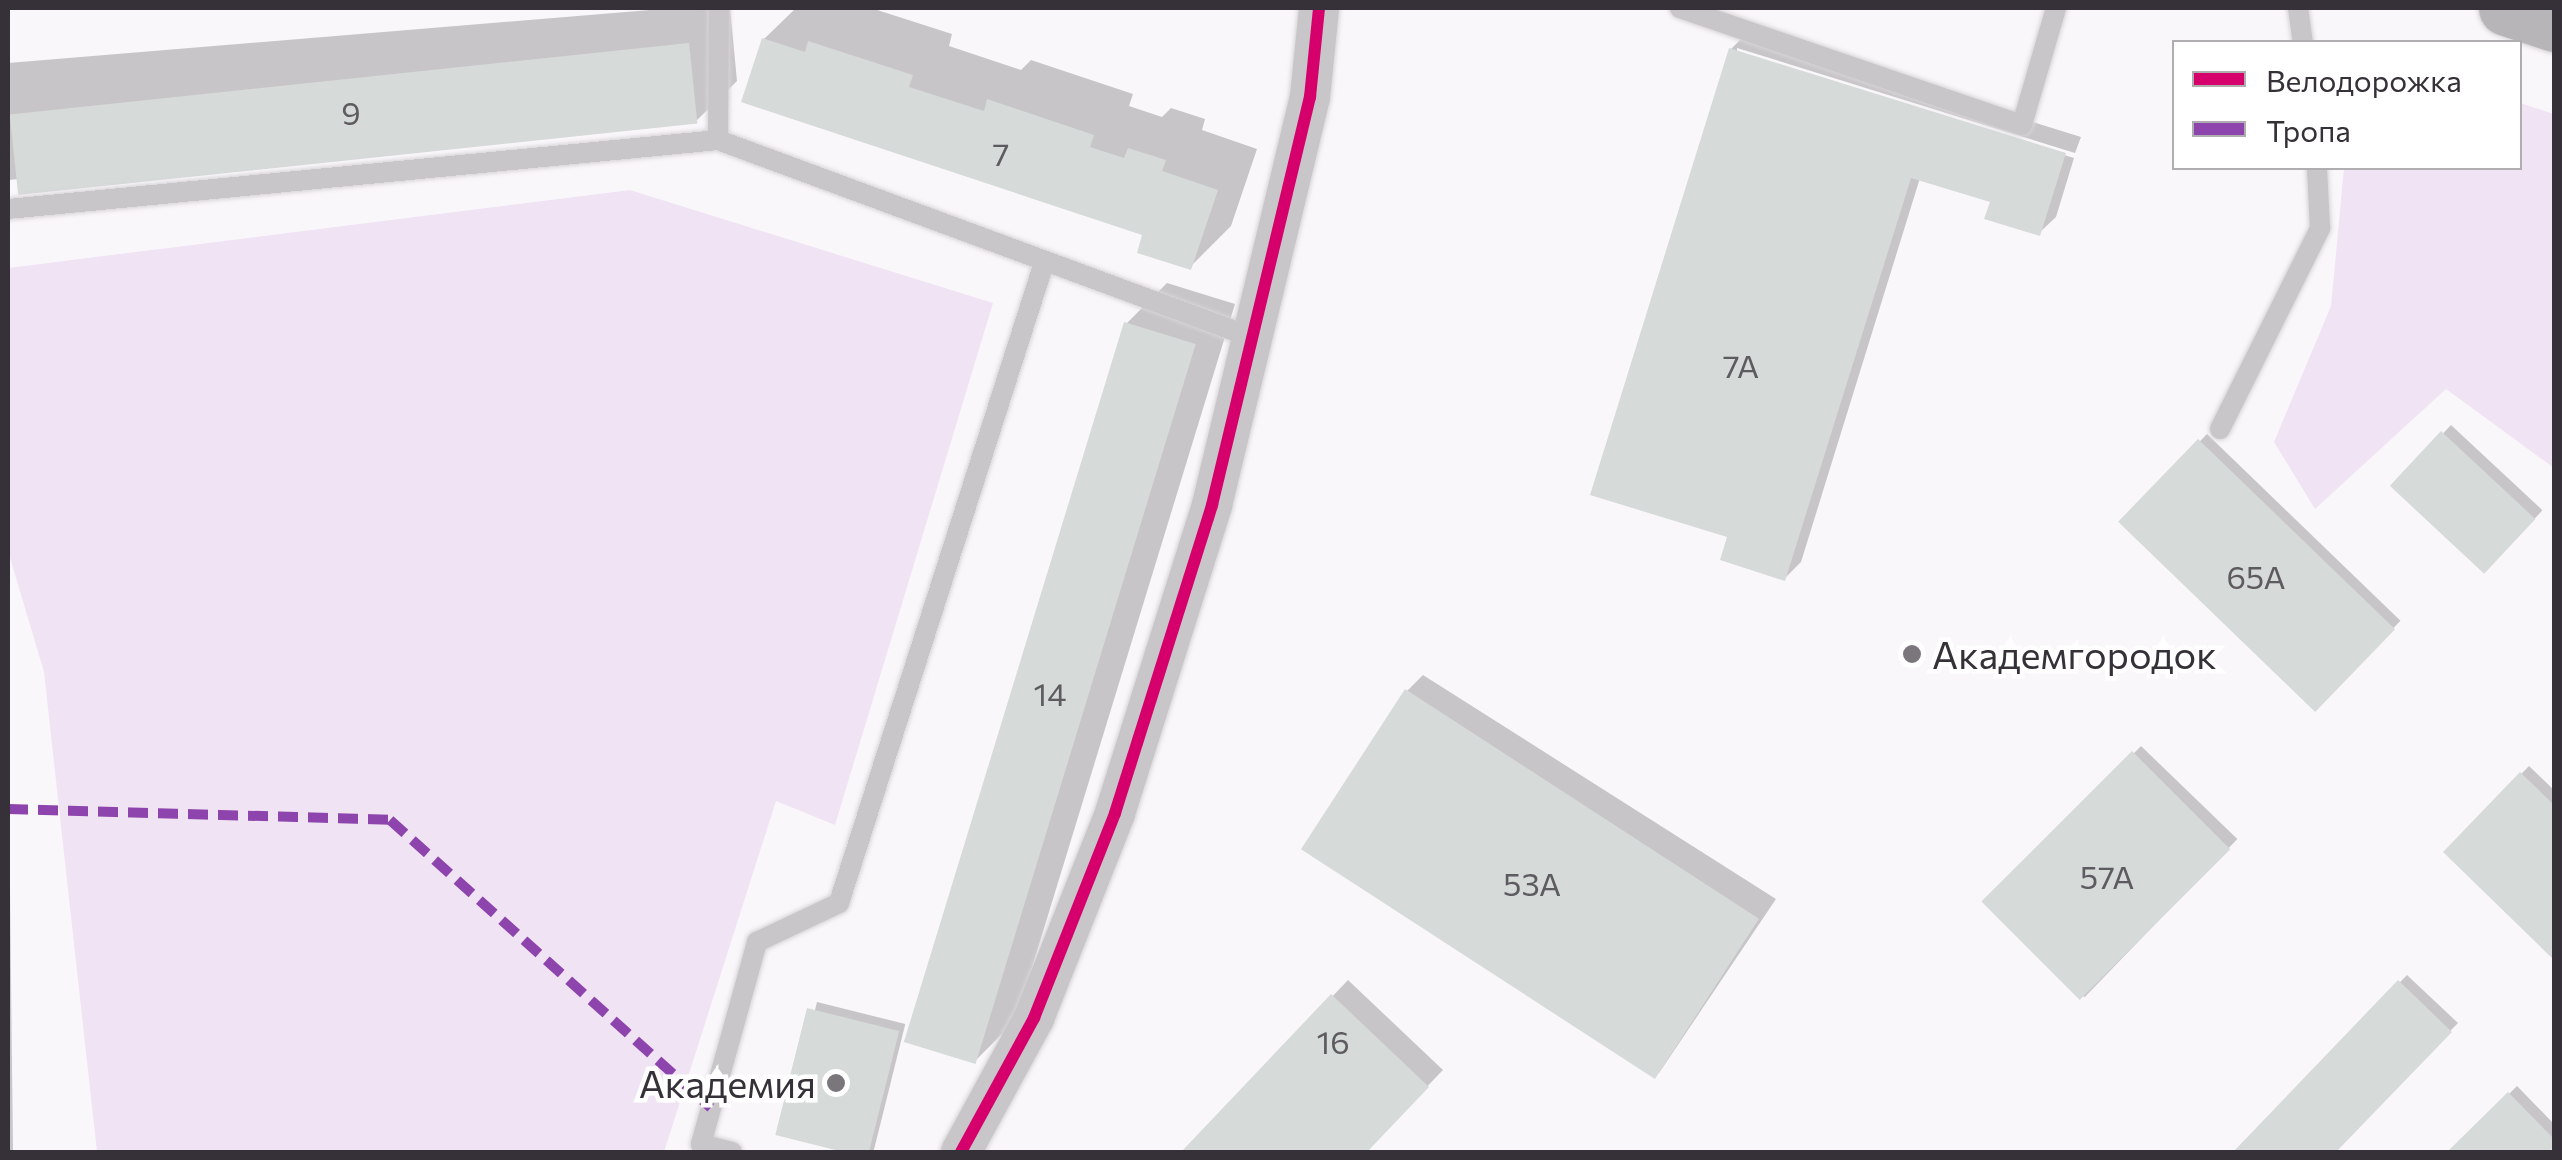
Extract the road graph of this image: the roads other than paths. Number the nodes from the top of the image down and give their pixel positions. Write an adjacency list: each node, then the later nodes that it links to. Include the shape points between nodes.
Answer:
1 (719, 8): 9 (lane)
2 (1320, 8): 13 (street, via 1310,97)
3 (1680, 8): 4 (lane, via 2022,125)
4 (2056, 8)
5 (2298, 8): 8 (lane)
6 (2506, 8): 7 (main road)
7 (2554, 24)
8 (2303, 40)
9 (718, 140): 11 (lane); 12 (lane)
10 (2317, 170): 14 (lane, via 2320,228)
11 (8, 209)
12 (1044, 263): 13 (lane); 15 (lane, via 839,903 757,942)
13 (1251, 337): 17 (street, via 1212,506 1115,813 1034,1018)
14 (2220, 429)
15 (698, 1148): 16 (lane)
16 (732, 1152)
17 (962, 1152)

